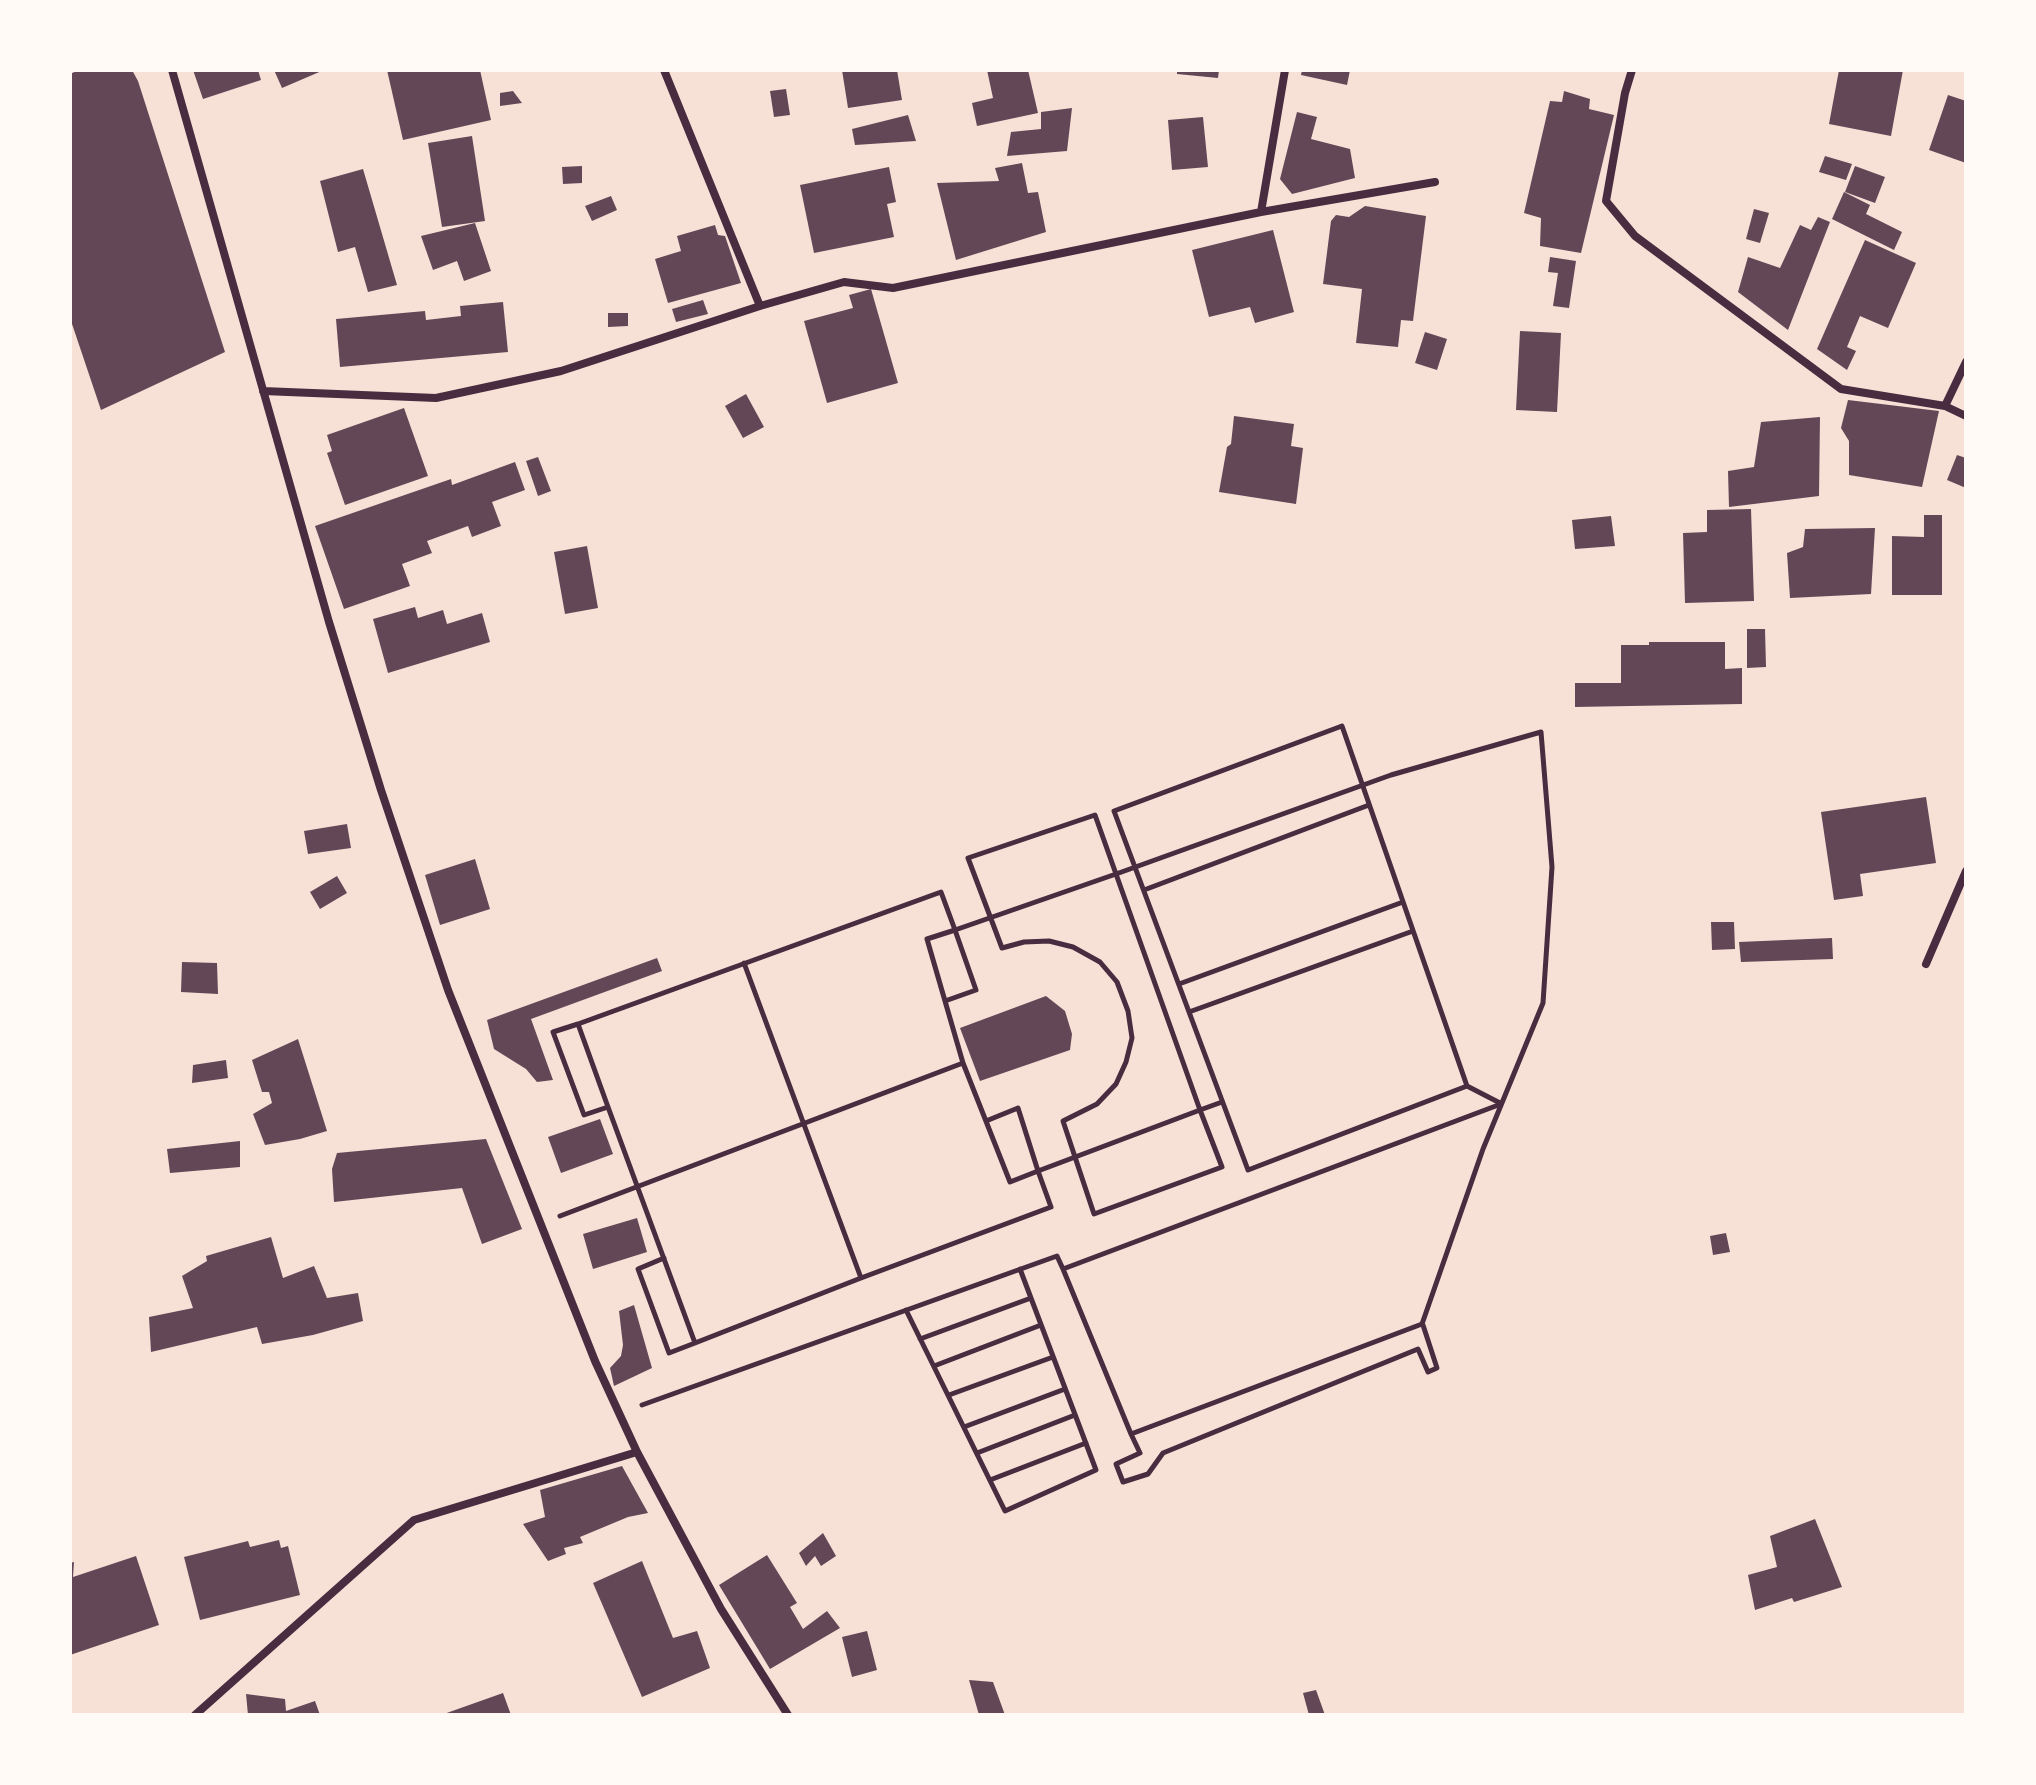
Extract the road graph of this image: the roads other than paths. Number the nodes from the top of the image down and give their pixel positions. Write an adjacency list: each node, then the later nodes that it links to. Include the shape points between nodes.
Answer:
1 (172, 70): 9 (street)
2 (664, 70): 7 (street)
3 (1285, 70): 6 (street)
4 (1632, 70): 10 (street, via 1606,201 1635,236 1841,389)
5 (1435, 182): 6 (street)
6 (1261, 212): 7 (street, via 893,288 844,282)
7 (760, 306): 9 (street, via 561,371 436,398)
8 (1966, 362): 10 (street)
9 (263, 391): 14 (street, via 329,622 448,990 595,1361)
10 (1945, 406): 11 (street)
11 (1966, 416)
12 (1966, 871): 13 (street)
13 (1926, 964)
14 (637, 1452): 15 (street, via 414,1520); 16 (street, via 721,1609)
15 (195, 1715)
16 (788, 1715)

